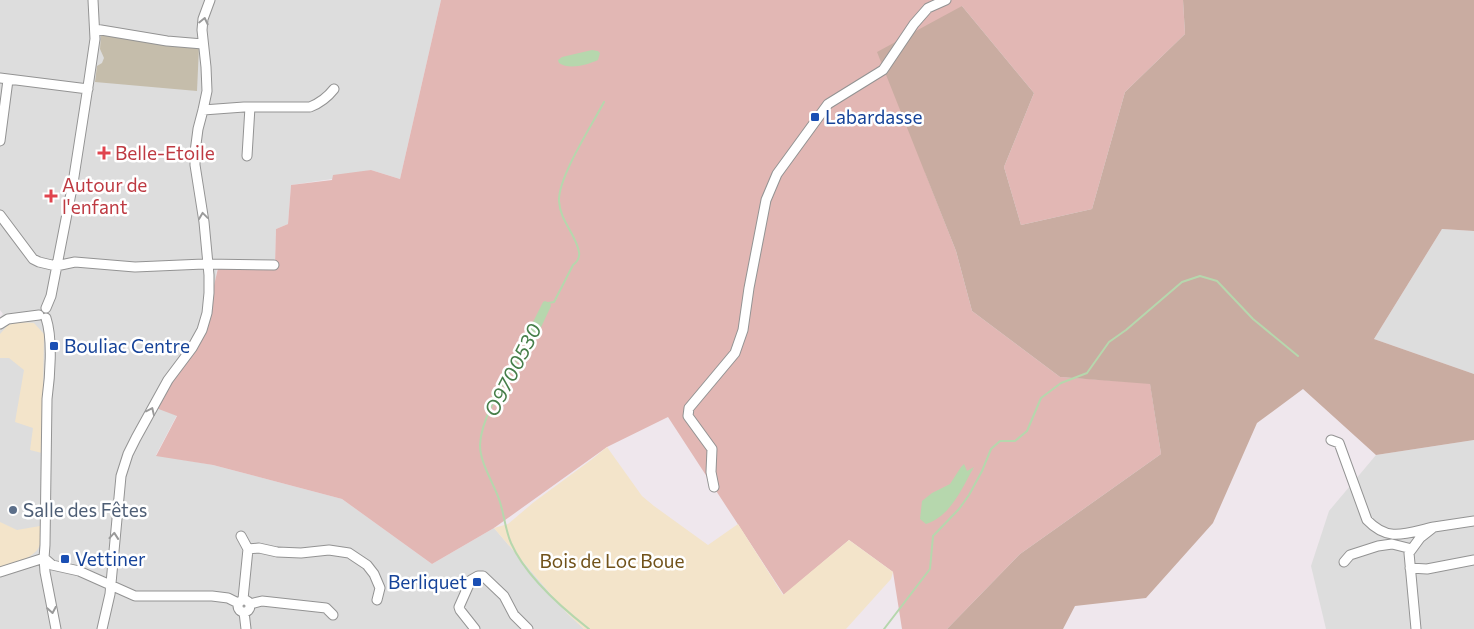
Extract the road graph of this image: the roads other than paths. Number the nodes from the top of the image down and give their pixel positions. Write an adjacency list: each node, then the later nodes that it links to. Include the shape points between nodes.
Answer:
1 (93, 0): 4 (street)
2 (210, 0): 5 (street, one-way to 2, via 202,24)
3 (946, 0): 20 (street, via 928,8 884,70 828,104 777,174 766,200 743,330 735,353 689,408 688,416 712,448)
4 (95, 29): 5 (street); 7 (street)
5 (203, 44): 10 (street, via 207,75)
6 (4, 79): 7 (street); 11 (street)
7 (88, 89): 16 (street)
8 (334, 89): 9 (street, via 327,98 310,107)
9 (250, 108): 10 (street); 12 (street)
10 (204, 110): 14 (street, one-way to 10, via 196,165 198,130)
11 (0, 142)
12 (247, 156)
13 (0, 215): 16 (street, via 33,259)
14 (208, 264): 15 (street); 16 (street, via 135,267 75,262); 32 (street, one-way to 14, via 121,476 128,454 168,380 202,330 209,293)
15 (274, 265)
16 (56, 266): 17 (street)
17 (44, 314): 18 (street, via 8,319); 27 (street, via 50,337)
18 (0, 324)
19 (1331, 440): 23 (street, via 1340,443 1367,520 1376,530 1390,535)
20 (714, 487)
21 (1474, 521): 22 (street)
22 (1434, 528): 23 (street); 25 (street)
23 (1405, 533): 25 (street)
24 (241, 536): 26 (street)
25 (1413, 548): 29 (street, via 1392,544 1378,546 1350,555); 30 (street, via 1409,553)
26 (248, 549): 33 (street, via 349,553 374,574 380,588); 34 (street)
27 (44, 558): 31 (street); 32 (street, via 52,565 71,568); 36 (street, one-way to 36)
28 (1474, 560): 30 (street, via 1427,569)
29 (1344, 562)
30 (1410, 568): 41 (street)
31 (0, 572)
32 (110, 584): 34 (street, via 134,596 212,596); 37 (street)
33 (377, 600)
34 (243, 602): 35 (street, via 326,608); 38 (street, via 238,609 244,612)
35 (333, 614)
36 (56, 629)
37 (102, 629)
38 (246, 629)
39 (475, 629): 40 (street, via 459,607 471,580 478,576 483,576 504,596 514,615)
40 (528, 629)
41 (1416, 629)

